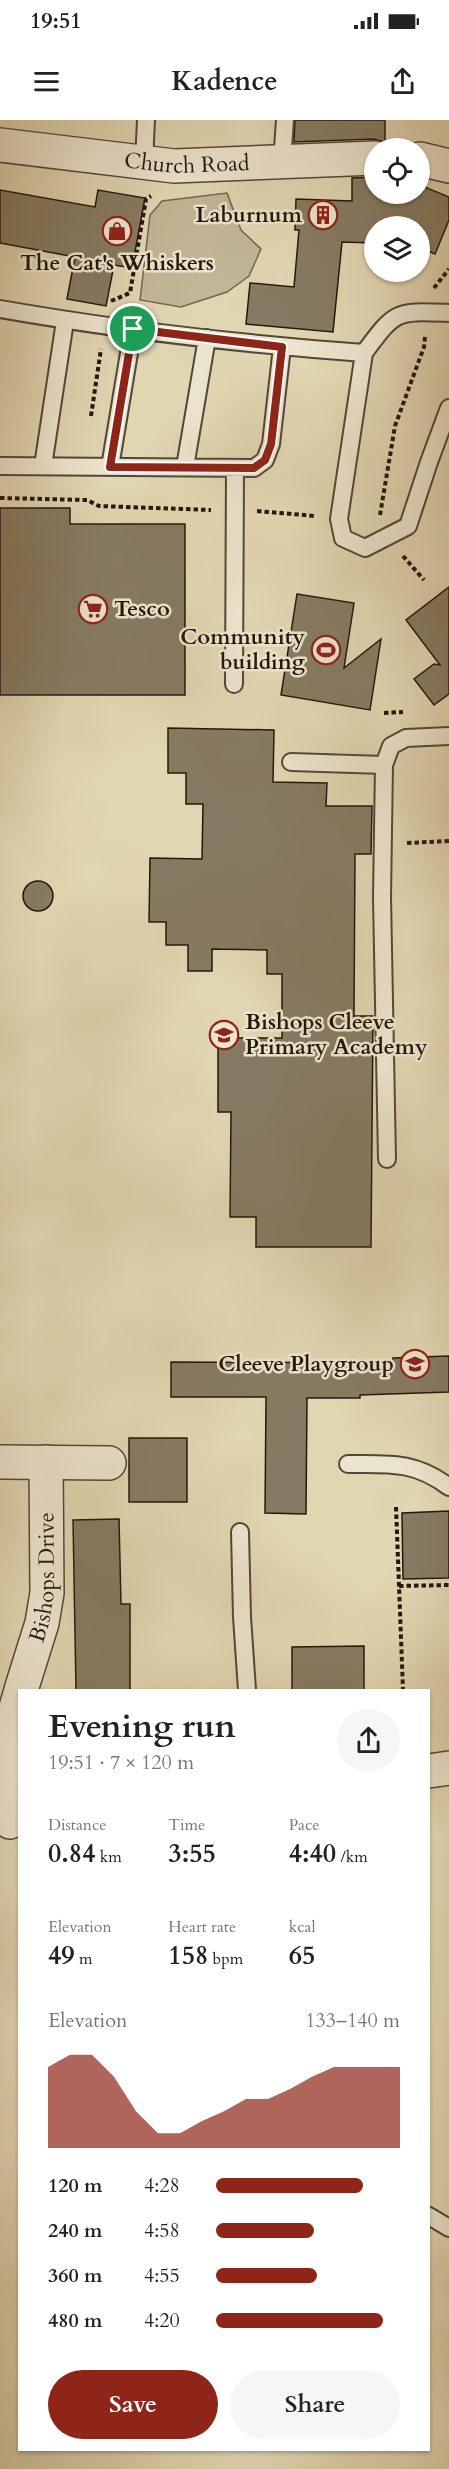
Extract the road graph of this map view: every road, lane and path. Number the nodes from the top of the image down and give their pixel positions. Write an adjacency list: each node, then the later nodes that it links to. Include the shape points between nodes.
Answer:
1 (146, 120): 6 (lane)
2 (285, 120): 7 (lane)
3 (0, 145): 6 (street, Church Road)
4 (364, 158): 7 (street, Church Road)
5 (430, 161): 8 (street)
6 (144, 162): 7 (street, Church Road, via 174,166)
7 (282, 162)
8 (449, 166)
9 (449, 269): 11 (path, via 432,290)
10 (0, 309): 13 (lane)
11 (428, 312): 12 (lane); 17 (lane, via 408,311 389,320); 24 (path, via 424,347 395,426)
12 (449, 313)
13 (65, 321): 14 (lane); 20 (lane)
14 (133, 329): 15 (lane); 21 (lane)
15 (207, 338): 16 (lane); 22 (lane)
16 (282, 347): 17 (lane); 23 (lane, via 271,444 265,460 254,468)
17 (364, 353): 18 (lane, via 339,519 343,538 365,548 408,526)
18 (449, 408)
19 (0, 466): 20 (lane)
20 (43, 466): 21 (lane)
21 (110, 467): 22 (lane)
22 (185, 467): 23 (lane)
23 (234, 468): 25 (lane)
24 (378, 524)
25 (234, 684)
26 (449, 736): 28 (lane, via 406,738 391,746)
27 (291, 762): 28 (lane)
28 (384, 765): 30 (lane)
29 (449, 841): 30 (path)
30 (383, 844): 31 (lane)
31 (387, 1159)
32 (0, 1462): 33 (street)
33 (46, 1462): 34 (street); 41 (street, Bishops Drive, via 47,1593 42,1623)
34 (109, 1462)
35 (348, 1464): 36 (lane, via 403,1464 418,1468)
36 (449, 1487)
37 (396, 1507): 40 (path)
38 (240, 1532): 42 (lane)
39 (449, 1585): 40 (path)
40 (399, 1586): 43 (path)
41 (21, 1689)
42 (246, 1689)
43 (403, 1689)
44 (18, 1699): 47 (street, Bishops Drive, via 3,1752)
45 (449, 1768): 46 (street)
46 (430, 1771)
47 (10, 1823)
48 (430, 2217): 49 (lane)
49 (449, 2228)

